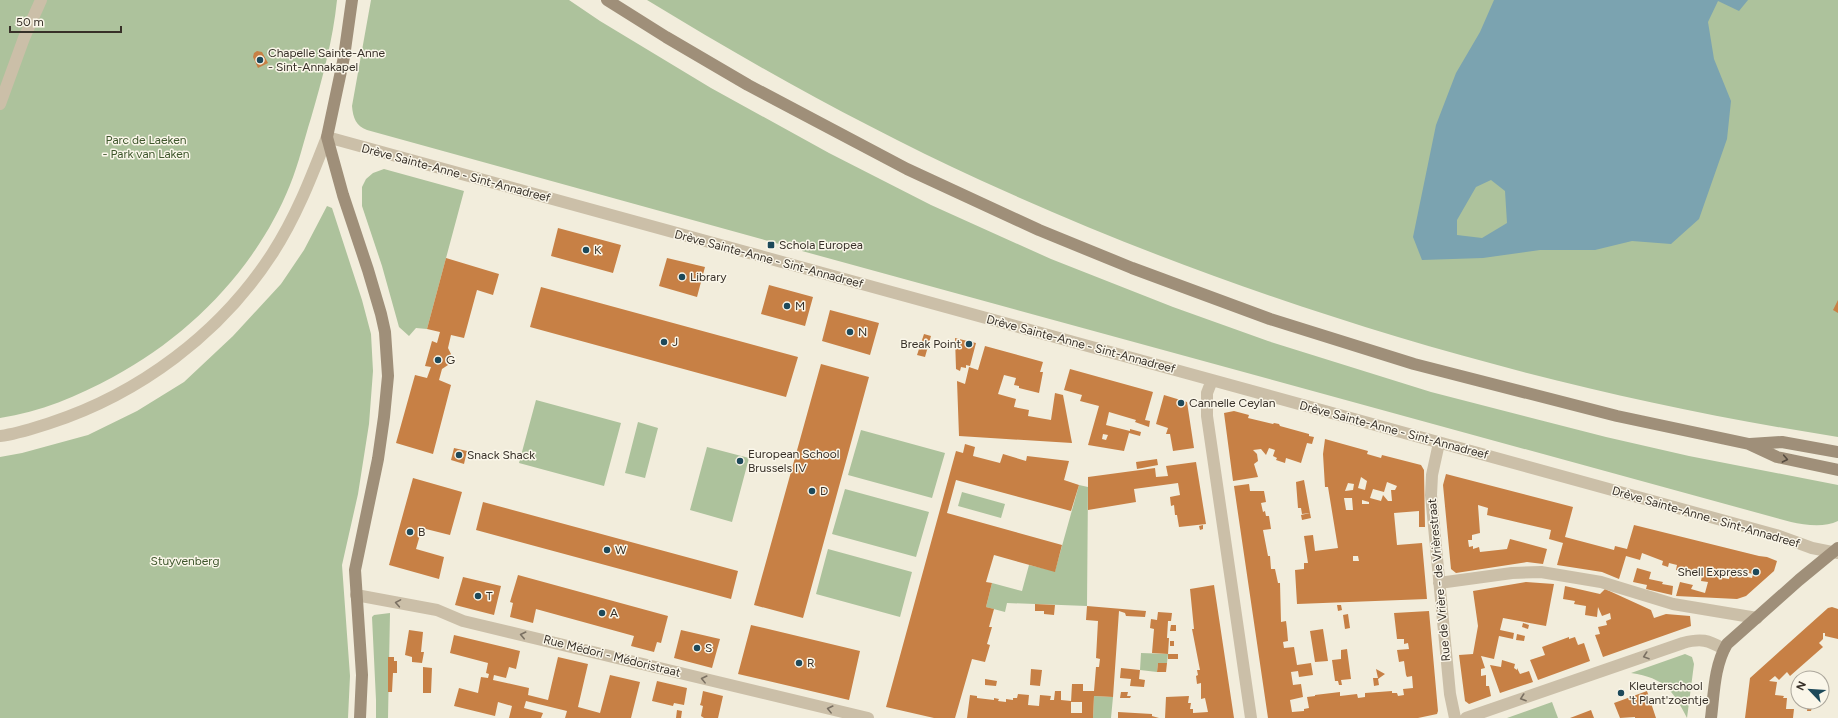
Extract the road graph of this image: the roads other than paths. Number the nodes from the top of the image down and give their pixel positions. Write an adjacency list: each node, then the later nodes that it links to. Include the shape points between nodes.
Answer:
1 (41, 0): 4 (street)
2 (352, 0): 5 (main road, via 344,57)
3 (607, 0): 9 (main road, via 769,96 906,169 1039,230 1132,268 1270,319 1428,368 1610,415)
4 (0, 104)
5 (327, 137): 6 (street, Drève Sainte-Anne - Sint-Annadreef); 7 (street, via 306,191 271,255 222,315 190,346 138,383 72,416); 14 (main road, via 376,296 385,332 387,356 384,417 374,480 356,563)
6 (1212, 380): 8 (street, Drève Sainte-Anne - Sint-Annadreef); 19 (street, via 1206,400 1207,416)
7 (0, 436)
8 (1439, 443): 12 (street, Drève Sainte-Anne - Sint-Annadreef, via 1776,535 1812,548); 13 (street, Rue de Vrière - de Vrièrestraat, via 1431,486)
9 (1749, 444): 10 (main road, via 1782,442); 11 (main road, one-way to 11, via 1777,457)
10 (1838, 452)
11 (1838, 470)
12 (1837, 551): 15 (main road, via 1798,580)
13 (1439, 583): 15 (street, via 1512,573 1541,572 1601,582 1673,604); 20 (street, Rue de Vrière - de Vrièrestraat, via 1450,694)
14 (356, 595): 17 (main road, via 362,675); 18 (street, Rue Médori - Médoristraat, one-way to 14, via 463,621 437,610)
15 (1757, 618): 16 (main road)
16 (1724, 649): 21 (street, one-way to 21, via 1704,640 1683,643); 22 (main road, via 1718,667)
17 (360, 718)
18 (868, 718)
19 (1251, 718)
20 (1455, 718)
21 (1466, 718)
22 (1711, 718)

